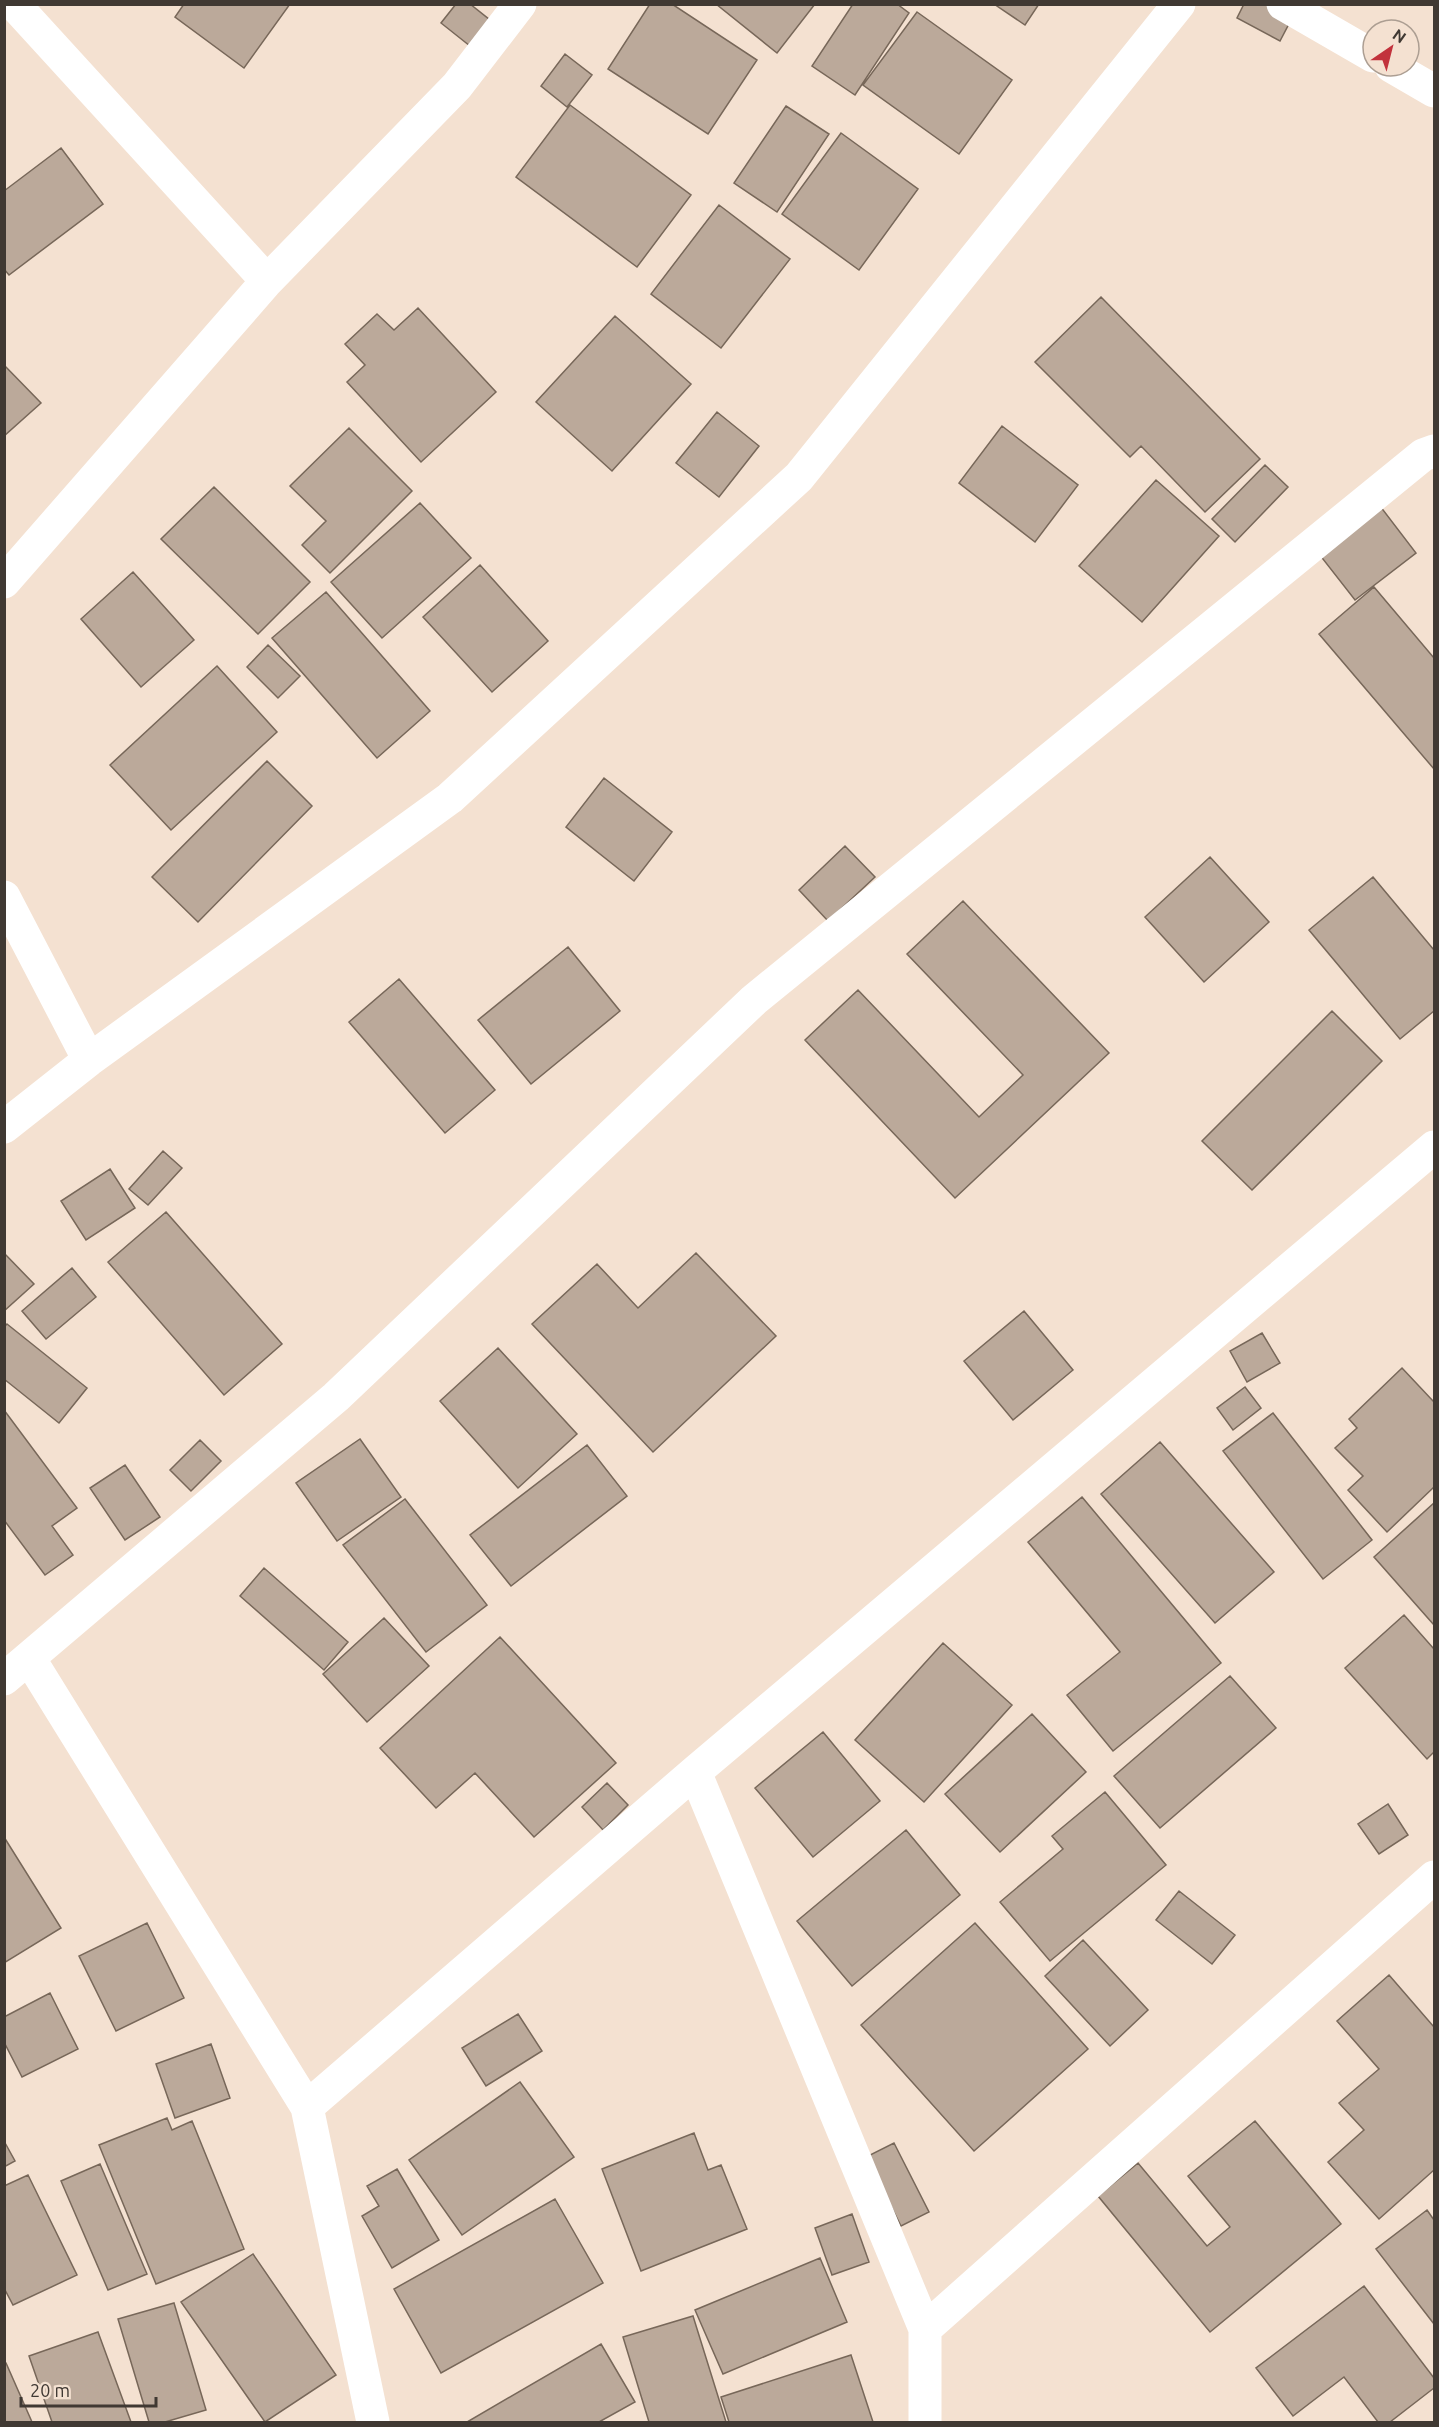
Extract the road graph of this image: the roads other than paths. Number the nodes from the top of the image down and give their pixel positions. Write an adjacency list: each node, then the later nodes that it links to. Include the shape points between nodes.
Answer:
1 (14, 4): 8 (street)
2 (520, 4): 8 (street, via 457,86)
3 (1179, 4): 12 (street, via 799,477 450,798)
4 (1283, 4): 5 (street)
5 (1361, 49)
6 (1412, 78): 7 (street)
7 (1434, 91)
8 (267, 281): 10 (street)
9 (1434, 451): 15 (street, via 1423,455 754,1000 336,1397)
10 (4, 582)
11 (4, 897): 12 (street)
12 (89, 1060): 13 (street)
13 (4, 1127)
14 (1434, 1147): 17 (street)
15 (29, 1658): 16 (street); 19 (street)
16 (4, 1679)
17 (695, 1772): 19 (street); 20 (street)
18 (1434, 1877): 20 (street)
19 (307, 2107): 21 (street)
20 (925, 2329): 22 (street)
21 (373, 2422)
22 (925, 2422)

